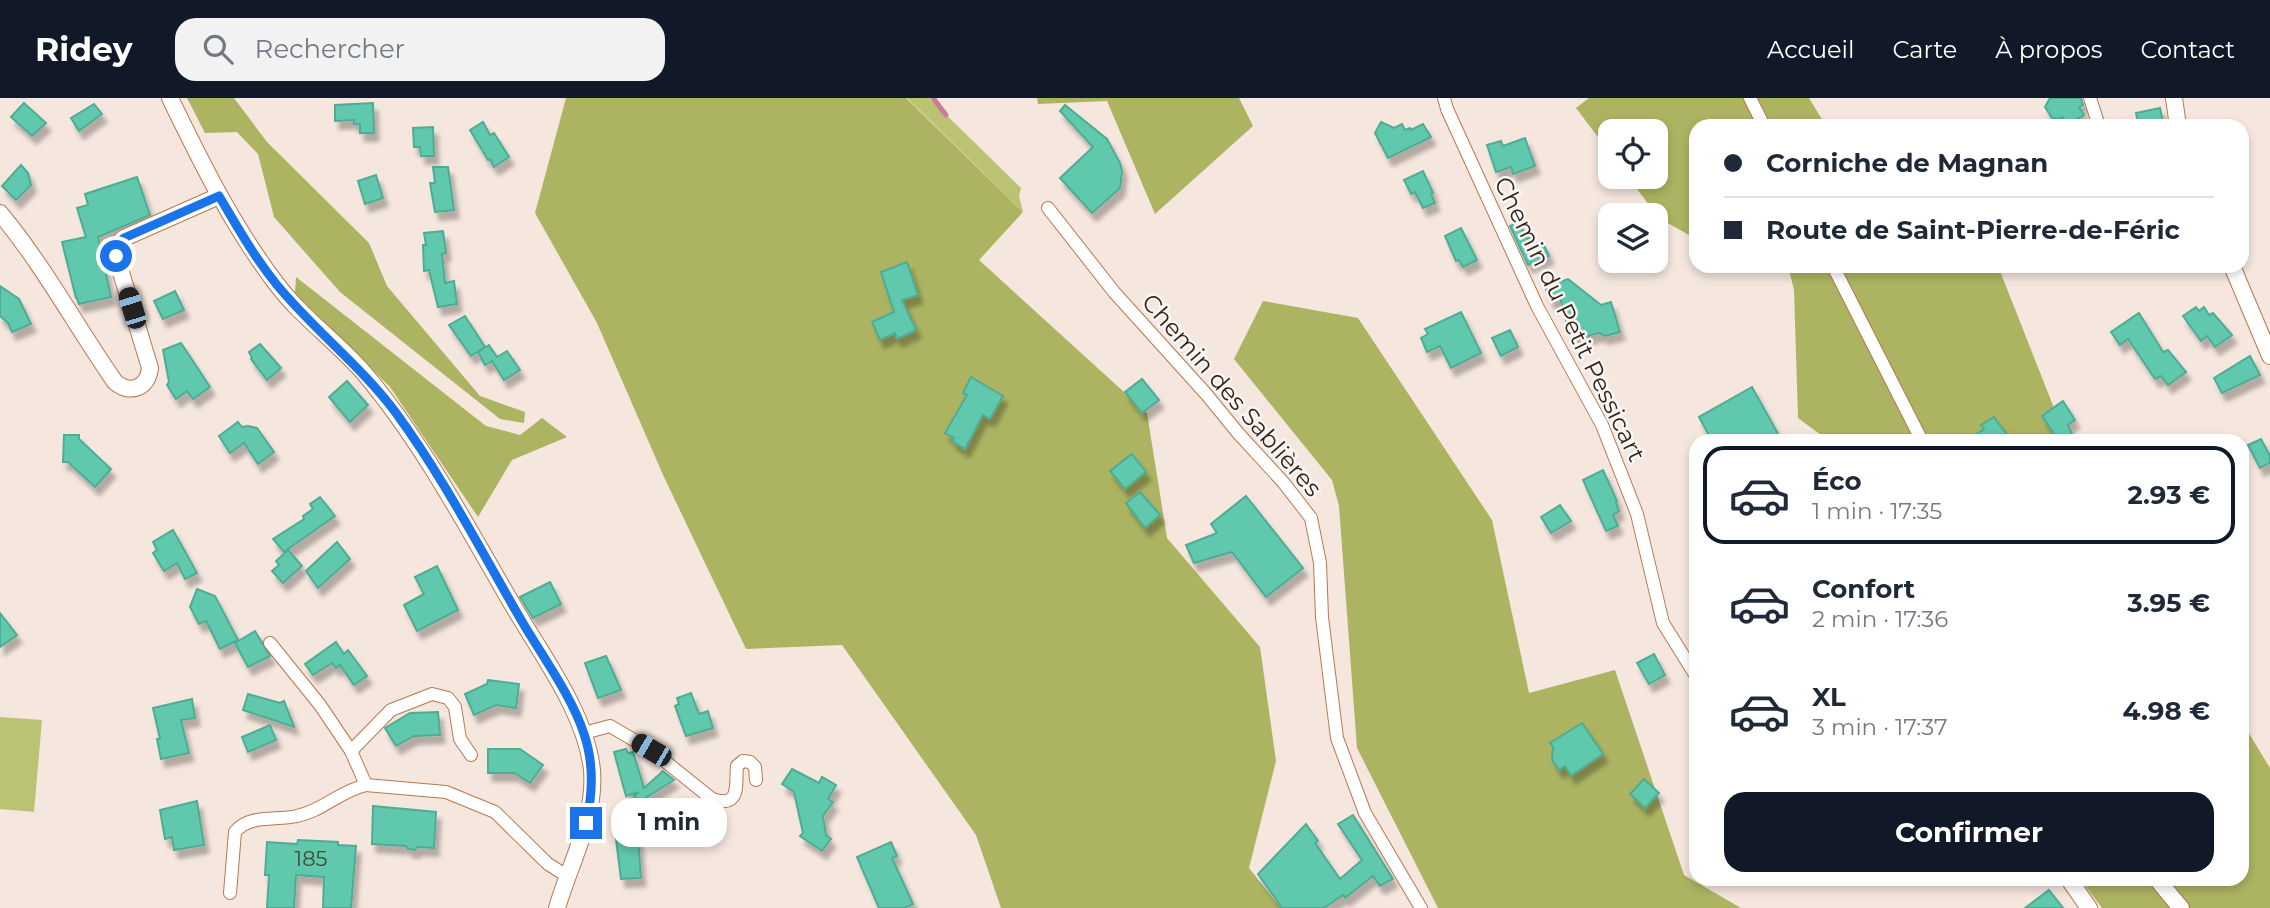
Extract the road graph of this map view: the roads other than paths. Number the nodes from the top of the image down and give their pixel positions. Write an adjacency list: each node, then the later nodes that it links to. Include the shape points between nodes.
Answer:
1 (170, 98): 9 (street)
2 (1444, 98): 17 (street, Chemin du Petit Pessicart, via 1537,306 1602,425 1637,514 1663,623)
3 (1750, 98): 6 (street)
4 (2090, 98): 7 (street)
5 (2174, 98): 8 (street)
6 (1760, 119)
7 (2097, 119)
8 (2177, 119)
9 (219, 196): 11 (street, via 117,245 116,256 150,368 145,382 134,389 115,382 36,258); 18 (street, via 277,286 362,371 396,414 490,566)
10 (1048, 208): 28 (street, Chemin des Sablières, via 1114,292 1311,518 1320,563 1337,738 1365,813)
11 (0, 213)
12 (1837, 273): 15 (street)
13 (2235, 273): 14 (street)
14 (2270, 356)
15 (1918, 434)
16 (270, 643): 19 (street)
17 (1689, 665)
18 (584, 733): 21 (street, via 610,726 721,802 731,799 739,788 737,766 743,761 755,767); 23 (street, via 592,799)
19 (351, 751): 20 (street, via 391,710 432,694 447,698 455,707 460,739); 22 (street)
20 (471, 755)
21 (756, 780)
22 (366, 785): 23 (street, via 446,792 495,812); 26 (street, via 349,789 312,812 240,825 235,832)
23 (566, 876): 27 (street)
24 (2074, 886): 29 (street)
25 (2163, 886): 30 (street)
26 (230, 892)
27 (558, 908)
28 (1421, 908)
29 (2089, 908)
30 (2181, 908)

